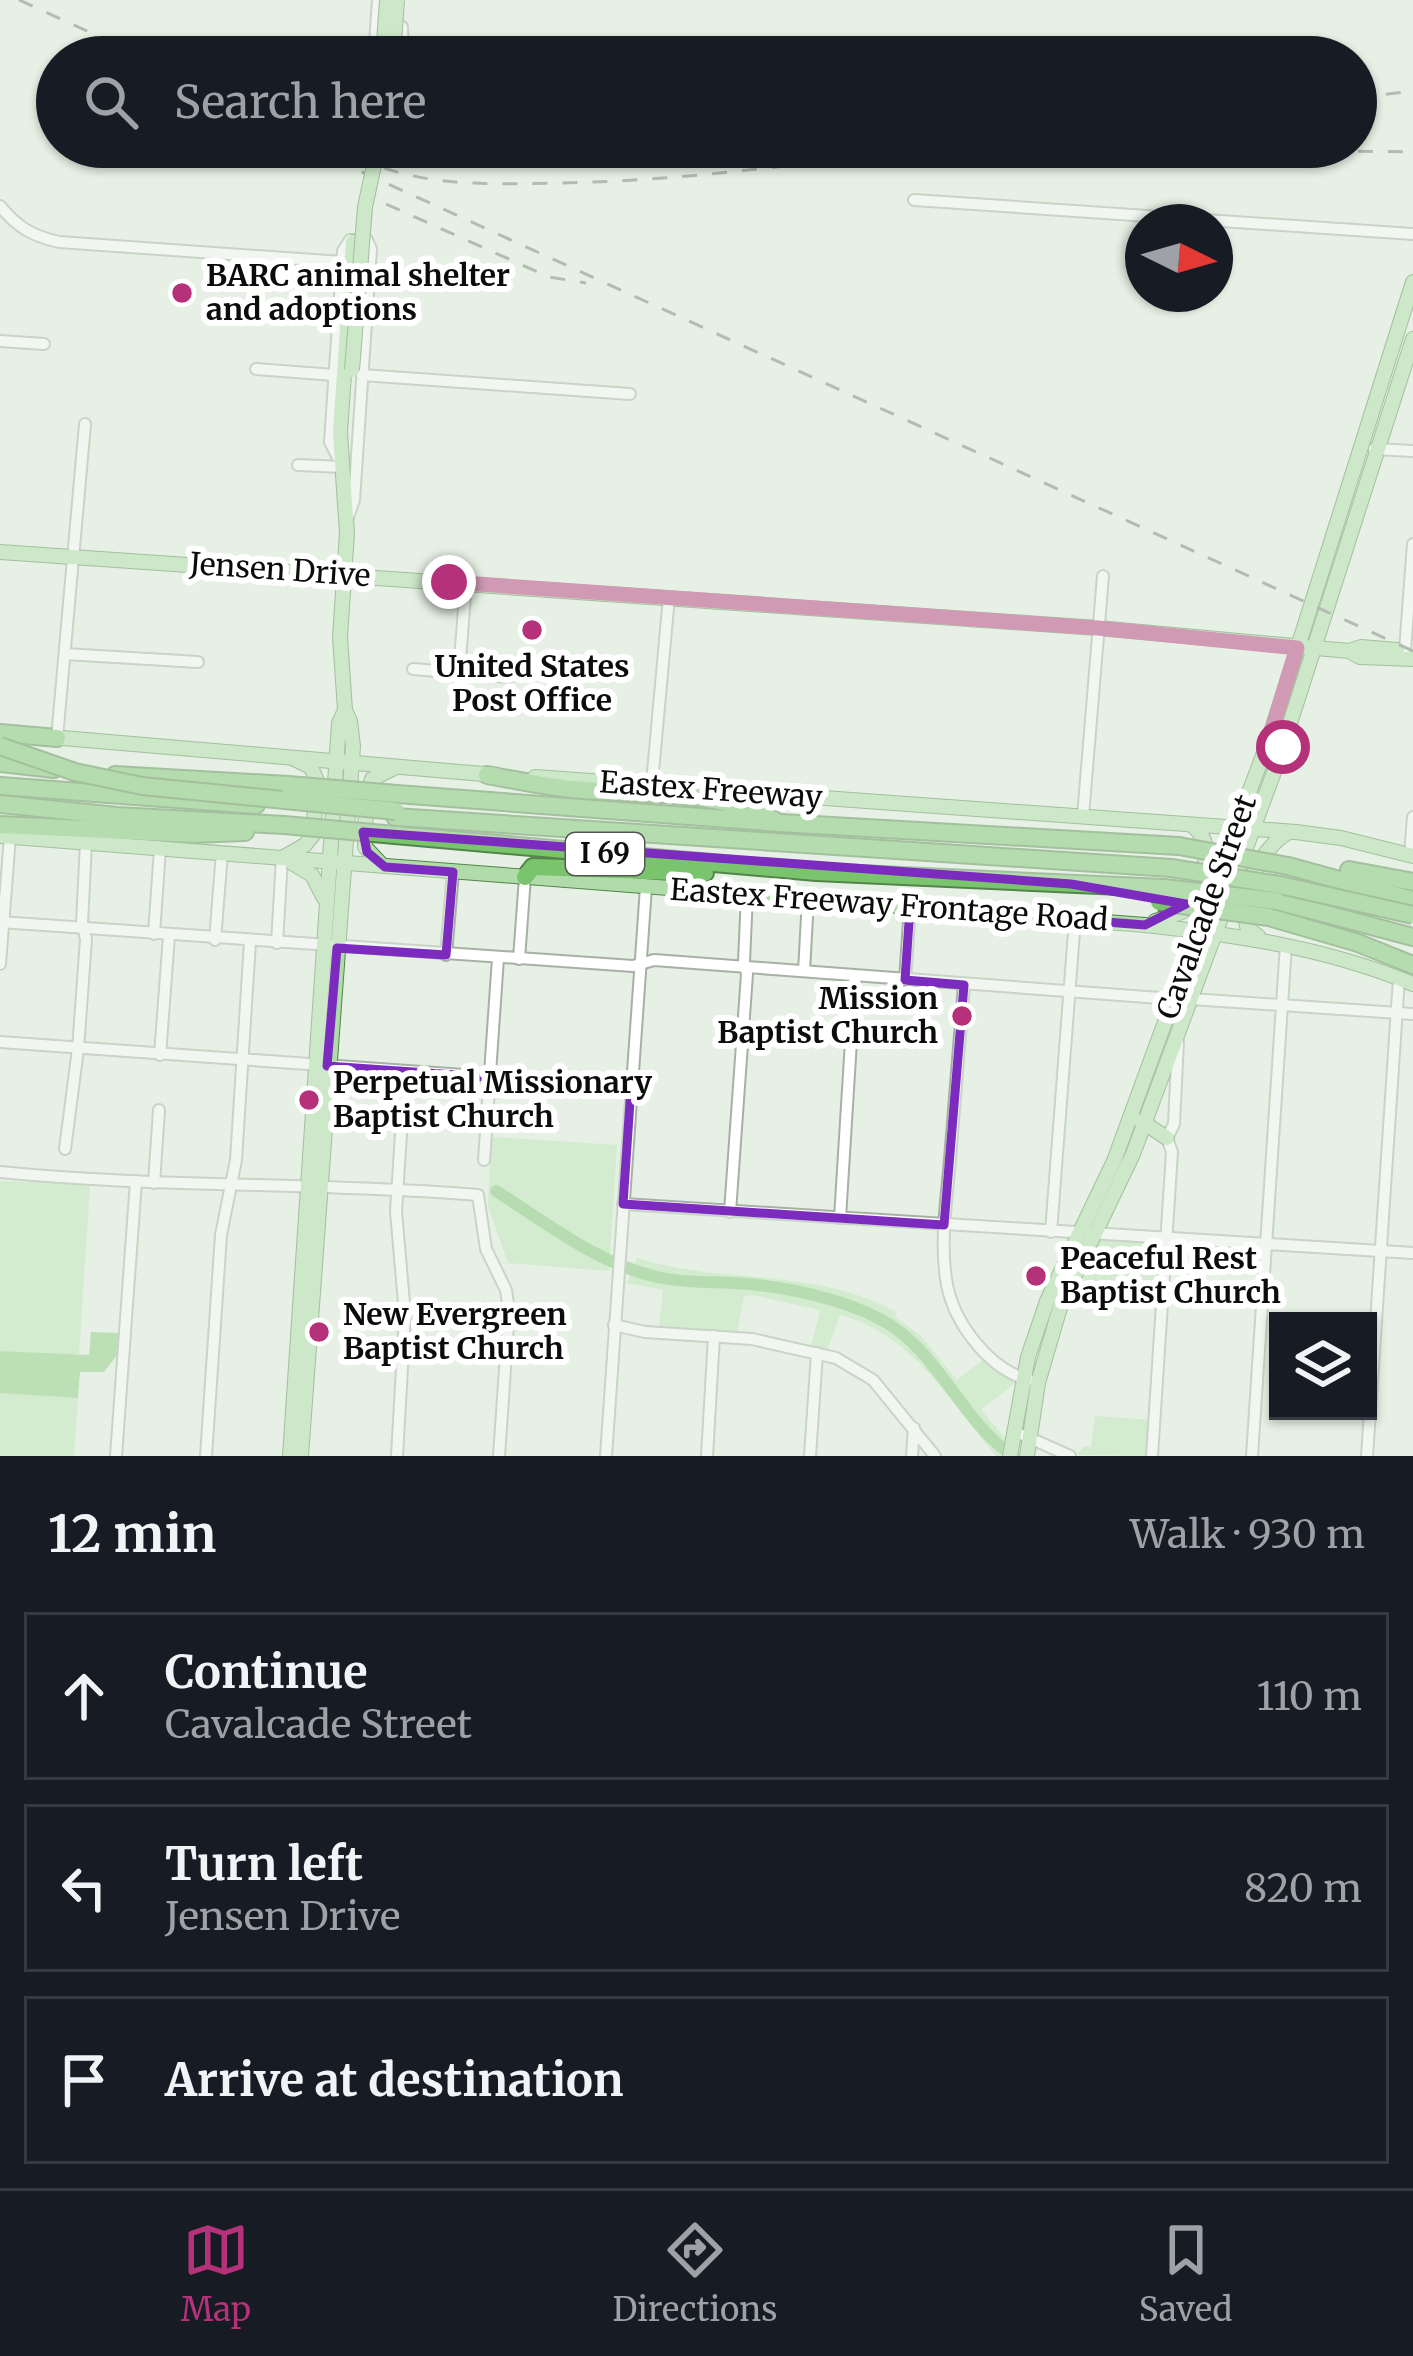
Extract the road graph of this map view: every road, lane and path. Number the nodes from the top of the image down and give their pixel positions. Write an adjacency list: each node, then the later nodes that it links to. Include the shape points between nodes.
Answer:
1 (382, 0): 3 (street); 5 (main road, bridge)
2 (397, 0): 6 (main road, bridge)
3 (377, 16): 4 (street); 7 (street, via 402,27)
4 (376, 36)
5 (383, 36)
6 (394, 36)
7 (402, 36)
8 (364, 168): 20 (main road, bridge)
9 (373, 168): 20 (main road, bridge)
10 (914, 200): 12 (street)
11 (0, 206): 13 (street, via 34,236 59,242)
12 (1413, 234)
13 (342, 262): 20 (street); 20 (street, via 347,241 369,242)
14 (1413, 282): 15 (main road, Cavalcade Street)
15 (1399, 323): 16 (street); 23 (main road, Cavalcade Street)
16 (1413, 336): 24 (main road, Cavalcade Street)
17 (0, 341): 18 (street)
18 (44, 344)
19 (256, 369): 20 (street)
20 (348, 372): 21 (street); 27 (main road); 28 (street, via 354,500)
21 (630, 394)
22 (85, 424): 31 (street)
23 (1358, 448): 24 (street); 37 (main road, Cavalcade Street)
24 (1375, 449): 25 (street); 38 (main road, Cavalcade Street)
25 (1413, 452)
26 (298, 465): 27 (street)
27 (343, 467): 28 (main road)
28 (347, 521): 32 (main road)
29 (1413, 544): 39 (street)
30 (0, 551): 31 (main road, Jensen Drive)
31 (74, 558): 32 (main road, Jensen Drive); 40 (street)
32 (345, 574): 34 (main road, Jensen Drive); 50 (main road)
33 (1102, 576): 36 (street)
34 (466, 583): 35 (main road, Jensen Drive); 43 (street)
35 (669, 597): 36 (main road, Jensen Drive); 54 (street)
36 (1098, 628): 37 (main road, Jensen Drive); 59 (street)
37 (1297, 648): 38 (main road, Jensen Drive); 47 (main road, Cavalcade Street)
38 (1315, 649): 39 (main road, Jensen Drive, via 1360,657); 47 (main road, Cavalcade Street)
39 (1410, 653)
40 (64, 654): 41 (street); 46 (street)
41 (198, 662)
42 (413, 669): 43 (street)
43 (459, 673): 44 (street)
44 (509, 677)
45 (0, 731): 46 (highway)
46 (57, 738): 49 (main road)
47 (1275, 744): 64 (main road, Cavalcade Street); 65 (main road, Cavalcade Street)
48 (0, 746): 56 (highway, bridge, via 75,772)
49 (291, 757): 50 (main road); 72 (main road, via 317,781 313,835)
50 (344, 760): 52 (main road); 73 (main road)
51 (0, 764): 58 (highway, Eastex Freeway / I 69, bridge, via 288,785)
52 (400, 765): 53 (main road); 75 (main road, via 372,779 366,798 365,847)
53 (488, 775): 54 (main road); 62 (highway, via 704,799)
54 (652, 783): 59 (main road)
55 (4, 784): 56 (highway, Eastex Freeway / I 69, bridge); 61 (highway, I 69)
56 (187, 793): 58 (highway, Eastex Freeway / I 69, bridge)
57 (0, 804): 61 (highway, Eastex Freeway / I 69)
58 (396, 814): 61 (highway, Eastex Freeway / I 69, bridge); 62 (highway, Eastex Freeway / I 69); 76 (highway, Eastex Freeway / I 69); 86 (highway, I 69, bridge, via 1171,868)
59 (1084, 816): 63 (main road)
60 (1413, 817): 71 (street)
61 (280, 819): 67 (highway, via 241,833)
62 (780, 823): 74 (highway, Eastex Freeway / I 69, bridge, via 1179,846)
63 (1190, 824): 64 (main road); 90 (main road, via 1208,845 1196,889 1182,912)
64 (1236, 828): 65 (main road); 92 (main road, Cavalcade Street)
65 (1253, 829): 66 (main road); 93 (main road, Cavalcade Street)
66 (1289, 832): 71 (main road); 97 (main road, via 1264,853 1244,907)
67 (4, 833): 68 (main road, Eastex Freeway Frontage Road); 89 (street)
68 (86, 843): 69 (main road, Eastex Freeway Frontage Road); 91 (street)
69 (160, 849): 70 (main road, Eastex Freeway Frontage Road); 94 (street)
70 (222, 853): 72 (main road, Eastex Freeway Frontage Road); 98 (street)
71 (1412, 855)
72 (282, 858): 73 (main road, Eastex Freeway Frontage Road); 87 (main road, via 316,880); 100 (street)
73 (336, 862): 75 (main road, Eastex Freeway Frontage Road); 87 (main road)
74 (1289, 864): 79 (highway); 83 (highway, Eastex Freeway / I 69)
75 (385, 867): 77 (main road, Eastex Freeway Frontage Road); 87 (main road, via 356,878)
76 (774, 869): 78 (highway, via 752,875 533,867); 85 (highway, Eastex Freeway / I 69, bridge, via 1071,884)
77 (453, 872): 78 (main road, Eastex Freeway Frontage Road); 103 (street)
78 (525, 877): 80 (main road, Eastex Freeway Frontage Road); 105 (street)
79 (1413, 882)
80 (646, 887): 81 (main road, Eastex Freeway Frontage Road); 108 (street)
81 (747, 894): 82 (main road, Eastex Freeway Frontage Road); 110 (street)
82 (808, 899): 84 (main road, Eastex Freeway Frontage Road); 111 (street)
83 (1413, 900)
84 (910, 907): 88 (main road, Eastex Freeway Frontage Road); 114 (street)
85 (1273, 909): 96 (highway, Eastex Freeway / I 69); 112 (highway, via 1358,943)
86 (1413, 915)
87 (332, 918): 102 (main road)
88 (1076, 919): 90 (main road, Eastex Freeway Frontage Road); 116 (street)
89 (2, 922): 91 (street); 107 (street)
90 (1150, 925): 92 (main road, Eastex Freeway Frontage Road); 106 (main road, via 1178,940)
91 (83, 930): 94 (street); 124 (street)
92 (1198, 930): 93 (main road, Eastex Freeway Frontage Road); 106 (main road, Cavalcade Street)
93 (1215, 932): 97 (main road, Eastex Freeway Frontage Road); 109 (main road, Cavalcade Street)
94 (154, 934): 95 (street)
95 (169, 936): 98 (street); 125 (street)
96 (1413, 937)
97 (1256, 939): 101 (main road, Eastex Freeway Frontage Road); 109 (main road, via 1222,946)
98 (215, 940): 99 (street)
99 (250, 942): 100 (street); 126 (street)
100 (277, 943): 102 (street)
101 (1286, 945): 112 (main road, Eastex Freeway Frontage Road); 119 (street)
102 (331, 948): 103 (street); 127 (main road)
103 (446, 955): 104 (street)
104 (498, 958): 105 (street); 129 (street)
105 (519, 959): 108 (street)
106 (1186, 963): 117 (main road, Cavalcade Street)
107 (0, 964)
108 (640, 965): 110 (street); 130 (street)
109 (1203, 965): 118 (main road, Cavalcade Street)
110 (746, 967): 111 (street); 143 (street)
111 (804, 971): 113 (street)
112 (1408, 976): 120 (street)
113 (855, 977): 114 (street); 144 (street)
114 (905, 980): 115 (street)
115 (964, 985): 116 (street); 145 (street)
116 (1070, 991): 117 (street); 146 (street)
117 (1173, 999): 132 (main road, Cavalcade Street)
118 (1191, 999): 119 (street); 122 (main road, Cavalcade Street)
119 (1282, 1005): 120 (street); 150 (street)
120 (1397, 1012): 121 (street); 151 (street)
121 (1413, 1014)
122 (1179, 1032): 132 (main road, Cavalcade Street); 133 (street)
123 (0, 1042): 124 (street)
124 (78, 1049): 125 (street); 134 (street)
125 (160, 1054): 126 (street)
126 (243, 1061): 127 (street); 140 (street)
127 (321, 1066): 128 (street); 139 (main road)
128 (405, 1072): 129 (street); 141 (street)
129 (490, 1076): 130 (street); 135 (street)
130 (632, 1087): 142 (street)
131 (159, 1110): 138 (street)
132 (1138, 1119): 133 (main road); 147 (main road, Cavalcade Street); 148 (main road, Cavalcade Street)
133 (1167, 1138): 149 (street)
134 (65, 1149)
135 (484, 1160)
136 (0, 1172): 137 (street)
137 (136, 1181): 138 (street); 161 (street)
138 (154, 1183): 140 (street)
139 (312, 1186): 140 (street); 141 (street); 163 (main road); 164 (main road)
140 (232, 1187): 162 (street, via 221,1235)
141 (398, 1192): 165 (street, via 404,1316); 166 (street, via 478,1195 486,1250 508,1300)
142 (622, 1204): 143 (street); 154 (street)
143 (730, 1212): 144 (street)
144 (840, 1218): 145 (street)
145 (944, 1225): 146 (street); 157 (street, via 946,1278 958,1315 993,1361)
146 (1051, 1232): 147 (street)
147 (1076, 1234): 148 (street); 153 (main road, Cavalcade Street)
148 (1093, 1234): 149 (street); 153 (main road, Cavalcade Street)
149 (1166, 1235): 150 (street); 173 (street)
150 (1265, 1241): 151 (street); 174 (street)
151 (1381, 1249): 152 (street); 175 (street)
152 (1413, 1253)
153 (1054, 1303): 157 (main road, Cavalcade Street)
154 (614, 1325): 155 (street); 167 (street)
155 (714, 1336): 156 (street); 168 (street)
156 (817, 1354): 158 (street, via 862,1371); 169 (street)
157 (1031, 1381): 159 (main road, Cavalcade Street)
158 (914, 1428): 170 (street); 171 (street)
159 (1017, 1442): 160 (main road, Cavalcade Street); 172 (street)
160 (1028, 1455)
161 (116, 1456)
162 (206, 1456)
163 (290, 1456)
164 (301, 1456)
165 (397, 1456)
166 (499, 1456)
167 (606, 1456)
168 (707, 1456)
169 (810, 1456)
170 (912, 1456)
171 (935, 1456)
172 (1070, 1456)
173 (1152, 1456)
174 (1252, 1456)
175 (1367, 1456)

